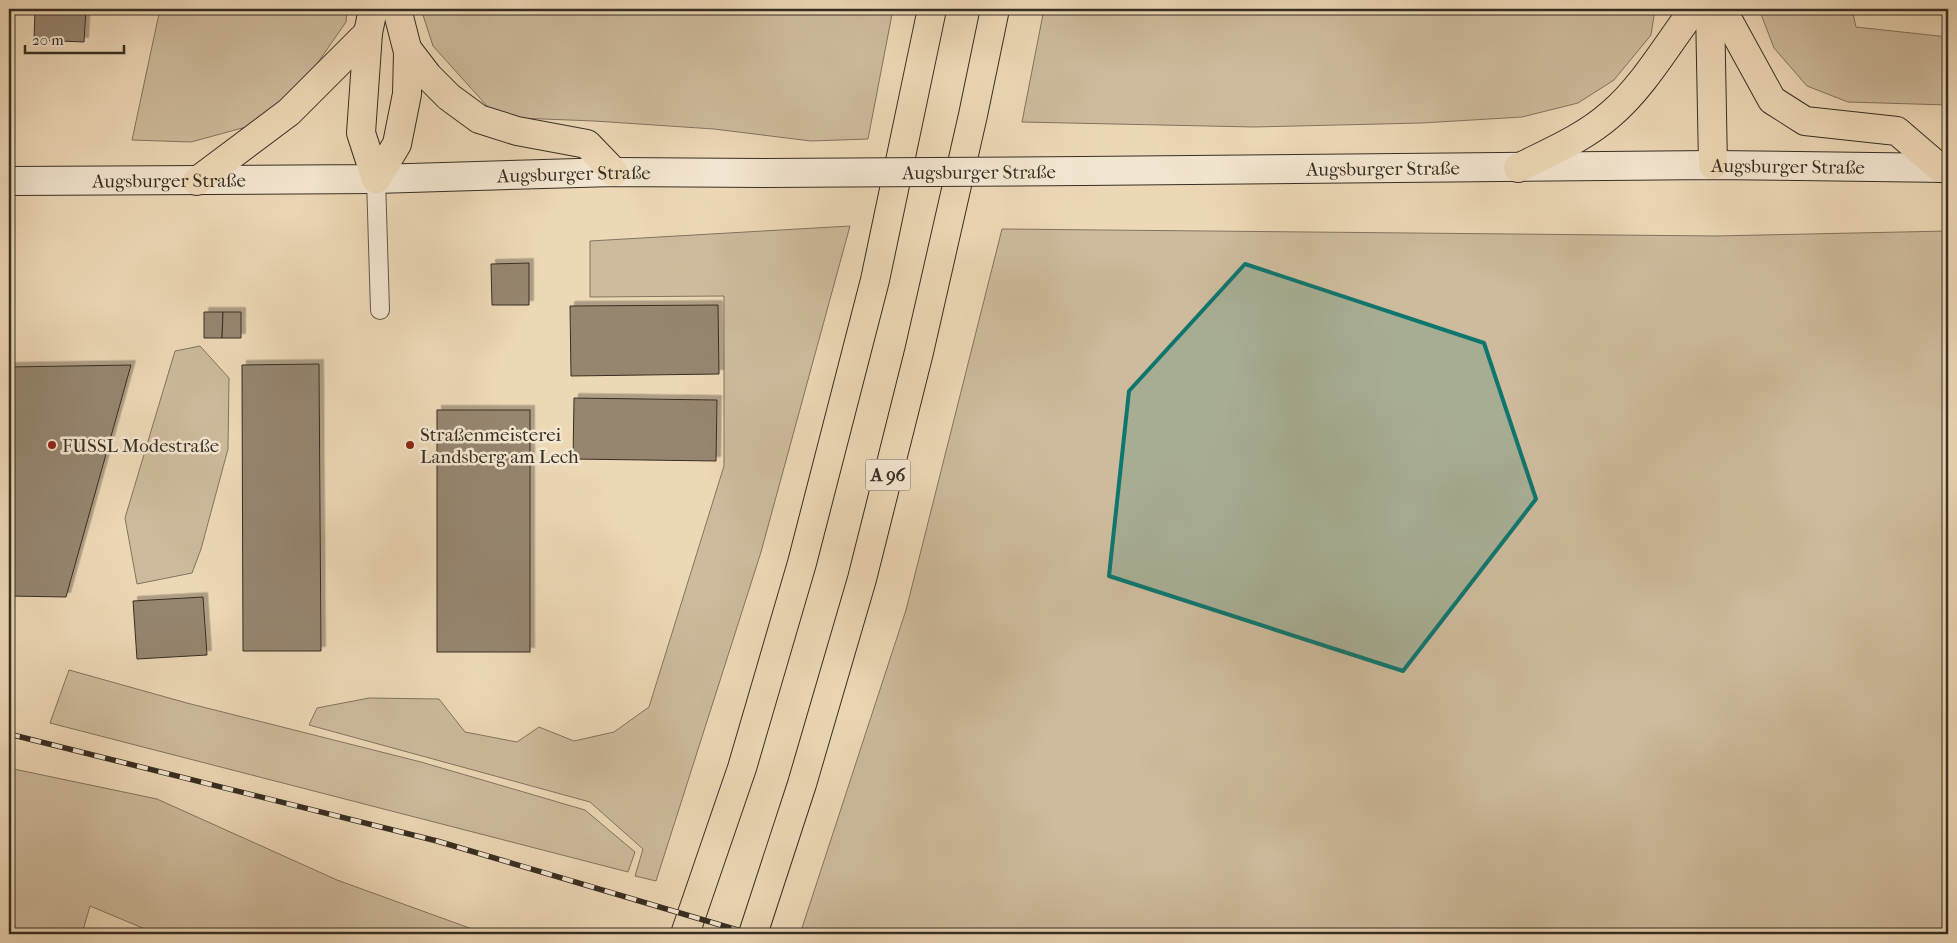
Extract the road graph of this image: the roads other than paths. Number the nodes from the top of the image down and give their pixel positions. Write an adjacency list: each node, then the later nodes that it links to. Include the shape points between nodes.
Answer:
1 (397, 9): 9 (highway)
2 (926, 9): 10 (highway)
3 (932, 9): 10 (highway)
4 (995, 9): 20 (highway, A 96, via 919,352 862,579 802,784)
5 (1694, 9): 12 (highway, via 1643,80 1611,114 1571,142)
6 (1710, 9): 11 (highway)
7 (1722, 9): 13 (highway, via 1772,100 1805,121 1896,132)
8 (371, 21): 15 (highway, via 361,133); 17 (highway, via 289,112)
9 (408, 50): 14 (highway, via 449,98 479,119 517,131 587,144); 15 (highway, via 407,94 397,144)
10 (923, 52): 19 (highway, via 875,280 802,564 742,768)
11 (1712, 165): 12 (main road, Augsburger Straße); 13 (main road, Augsburger Straße)
12 (1518, 168): 14 (main road, Augsburger Straße, bridge)
13 (1944, 168)
14 (614, 172): 15 (main road, Augsburger Straße)
15 (376, 179): 17 (main road, Augsburger Straße); 18 (lane)
16 (9, 181): 17 (main road, Augsburger Straße)
17 (197, 181)
18 (380, 310)
19 (685, 934)
20 (753, 934)

